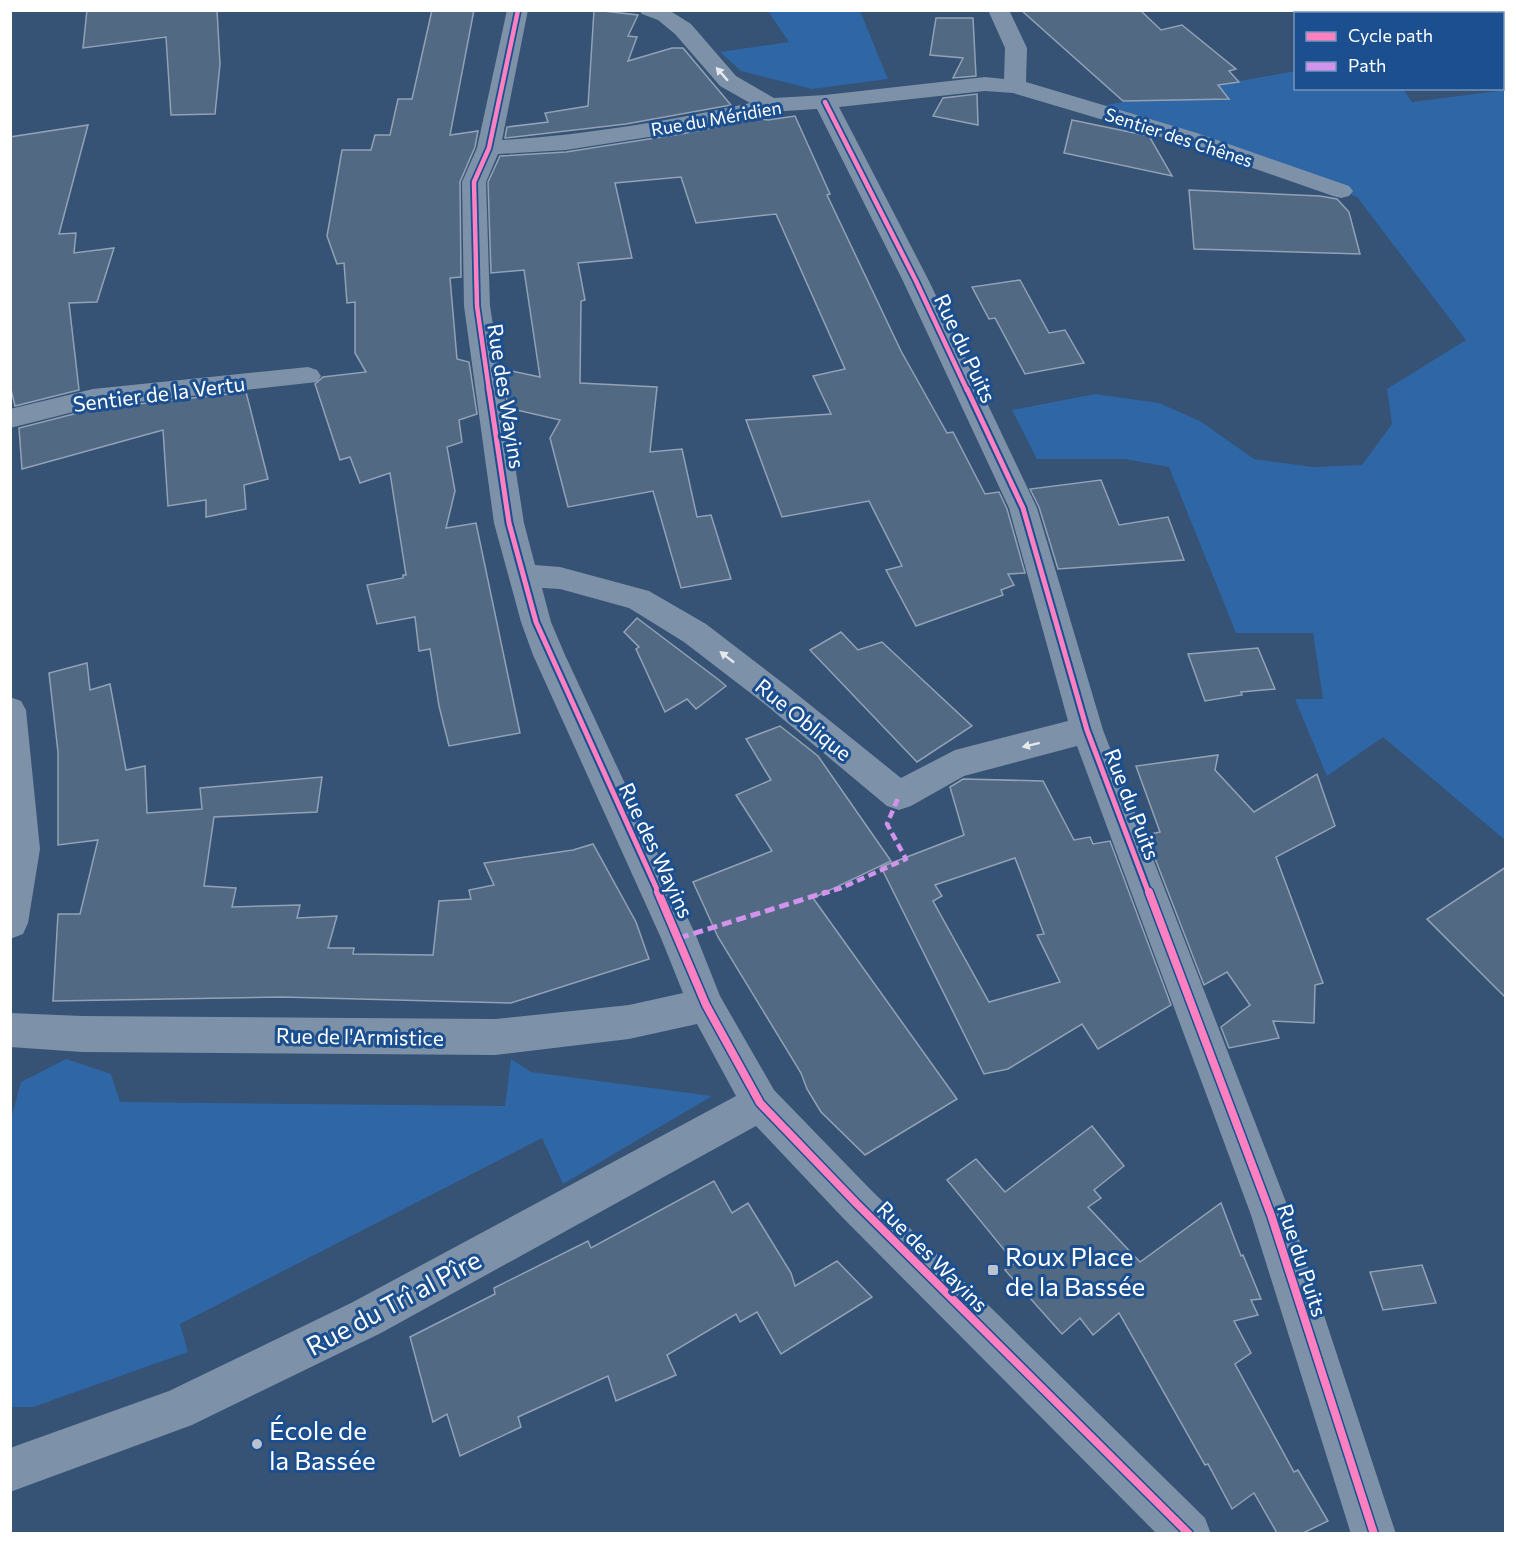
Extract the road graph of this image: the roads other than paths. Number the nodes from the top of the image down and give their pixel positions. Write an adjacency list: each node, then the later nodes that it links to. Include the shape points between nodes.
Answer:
1 (518, 10): 7 (street, Rue des Wayins)
2 (649, 10): 6 (street, one-way to 2, via 728,81 683,29)
3 (998, 10): 4 (street, via 1016,48)
4 (1015, 86): 5 (street, Rue du Méridien, via 964,84); 8 (street, Sentier des Chênes, via 1190,138)
5 (825, 102): 6 (street, Rue du Méridien); 13 (street, Rue du Puits, via 916,281 1023,508)
6 (770, 105): 7 (street, Rue du Méridien, via 687,124 566,143)
7 (489, 148): 11 (street, Rue des Wayins, via 474,182 477,306 509,523)
8 (1341, 191)
9 (308, 376): 10 (street, Sentier de la Vertu, via 93,398)
10 (10, 419)
11 (523, 575): 13 (street, Rue Oblique, one-way to 11, via 955,764 899,796 695,633 638,599 560,578); 15 (street, Rue des Wayins, via 549,655)
12 (10, 710): 14 (street, via 23,849)
13 (1087, 730): 20 (street, Rue du Puits, via 1271,1215)
14 (10, 923)
15 (706, 1005): 16 (street, Rue de l'Armistice, via 629,1022 495,1037); 17 (street, Rue des Wayins)
16 (10, 1030)
17 (760, 1103): 18 (street, Rue du Trî al Pîre, via 366,1318 187,1405); 19 (street, Rue des Wayins)
18 (10, 1470)
19 (1189, 1533)
20 (1374, 1533)

